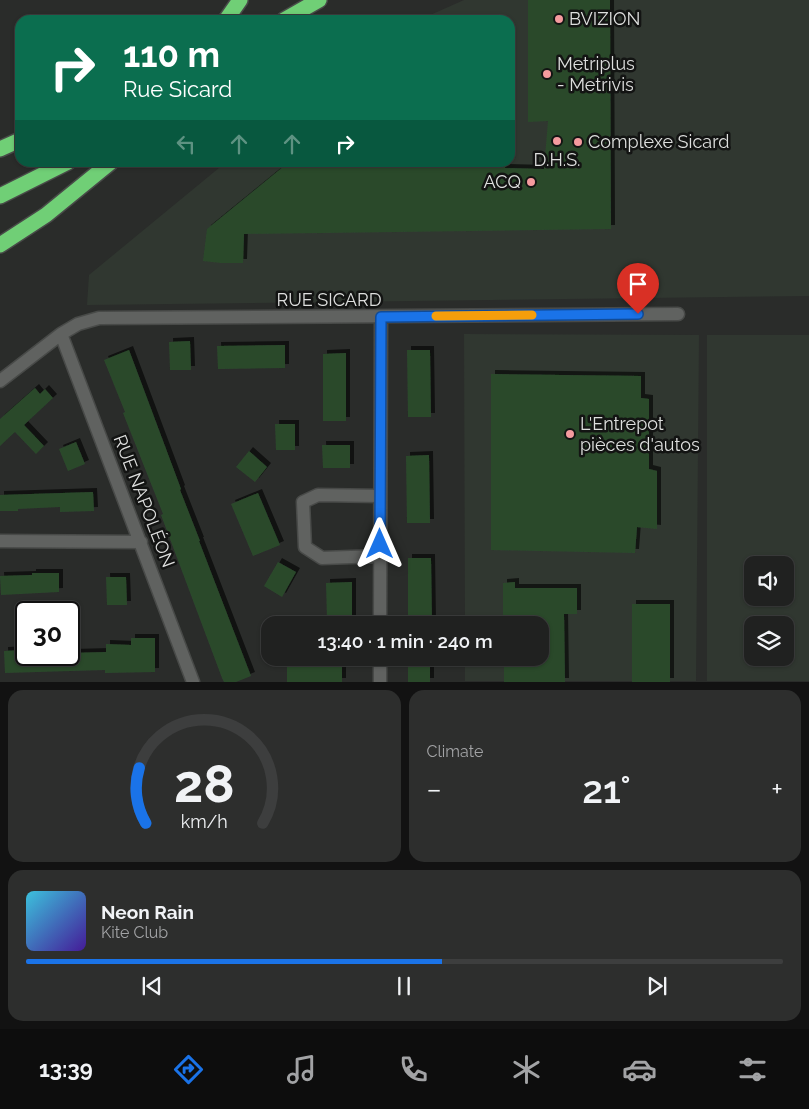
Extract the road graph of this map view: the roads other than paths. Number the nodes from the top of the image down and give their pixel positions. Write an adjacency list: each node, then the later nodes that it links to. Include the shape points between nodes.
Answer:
1 (240, 0): 3 (highway)
2 (319, 0): 4 (highway)
3 (230, 15)
4 (293, 15)
5 (15, 142): 6 (highway)
6 (0, 149)
7 (58, 167): 9 (highway)
8 (106, 167): 10 (highway, via 46,215)
9 (0, 196)
10 (0, 246)
11 (678, 314): 12 (street, RUE SICARD)
12 (381, 317): 13 (street, RUE SICARD, via 99,318 78,324); 15 (street)
13 (61, 334): 14 (street, RUE SICARD); 17 (street, RUE NAPOLÉON)
14 (0, 381)
15 (380, 496): 18 (street); 18 (street, via 318,495 303,504 305,547 322,558)
16 (0, 541): 17 (street)
17 (141, 542): 21 (street, RUE NAPOLÉON)
18 (380, 556): 19 (street)
19 (380, 616)
20 (380, 666): 22 (street)
21 (193, 682)
22 (380, 682)

